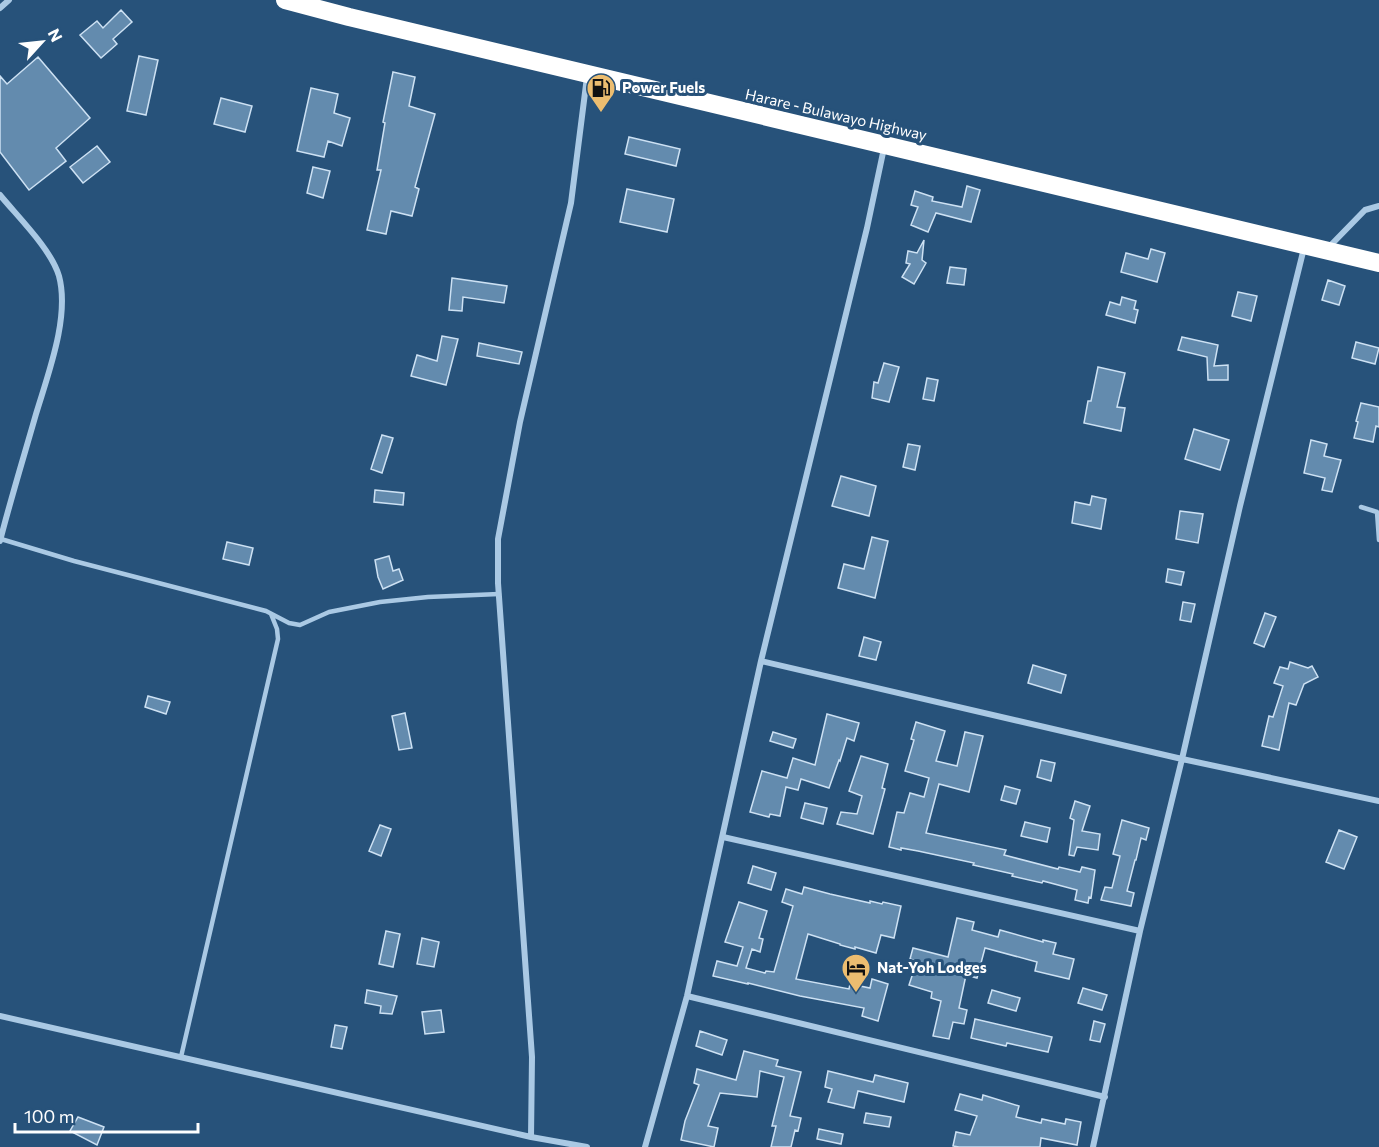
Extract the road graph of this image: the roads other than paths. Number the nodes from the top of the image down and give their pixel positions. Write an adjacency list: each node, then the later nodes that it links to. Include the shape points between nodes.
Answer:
1 (9, 0): 3 (street)
2 (285, 0): 4 (highway, Harare - Bulawayo Highway)
3 (0, 8)
4 (588, 74): 5 (highway, Harare - Bulawayo Highway); 15 (street, via 571,203 520,422 498,539)
5 (885, 145): 8 (highway, Harare - Bulawayo Highway); 17 (street)
6 (0, 195): 12 (street, via 50,258 58,274 62,306 55,350)
7 (1379, 206): 9 (street, via 1365,210)
8 (1305, 246): 9 (highway, Harare - Bulawayo Highway); 18 (street)
9 (1326, 251): 10 (highway, Harare - Bulawayo Highway)
10 (1379, 263)
11 (1361, 507): 14 (lane, via 1377,512)
12 (3, 518): 13 (street)
13 (0, 540): 16 (lane)
14 (1379, 540)
15 (499, 594): 16 (lane, via 380,602 329,612 300,625); 26 (street, via 532,1057)
16 (271, 614): 24 (lane, via 278,639)
17 (761, 661): 18 (street); 20 (street)
18 (1182, 759): 19 (street); 21 (street)
19 (1379, 801)
20 (723, 837): 21 (street); 22 (street)
21 (1140, 931): 25 (street)
22 (687, 996): 25 (street); 28 (street)
23 (0, 1016): 24 (street)
24 (181, 1057): 26 (street)
25 (1105, 1096): 29 (street)
26 (531, 1137): 27 (street)
27 (587, 1147)
28 (645, 1147)
29 (1093, 1147)

